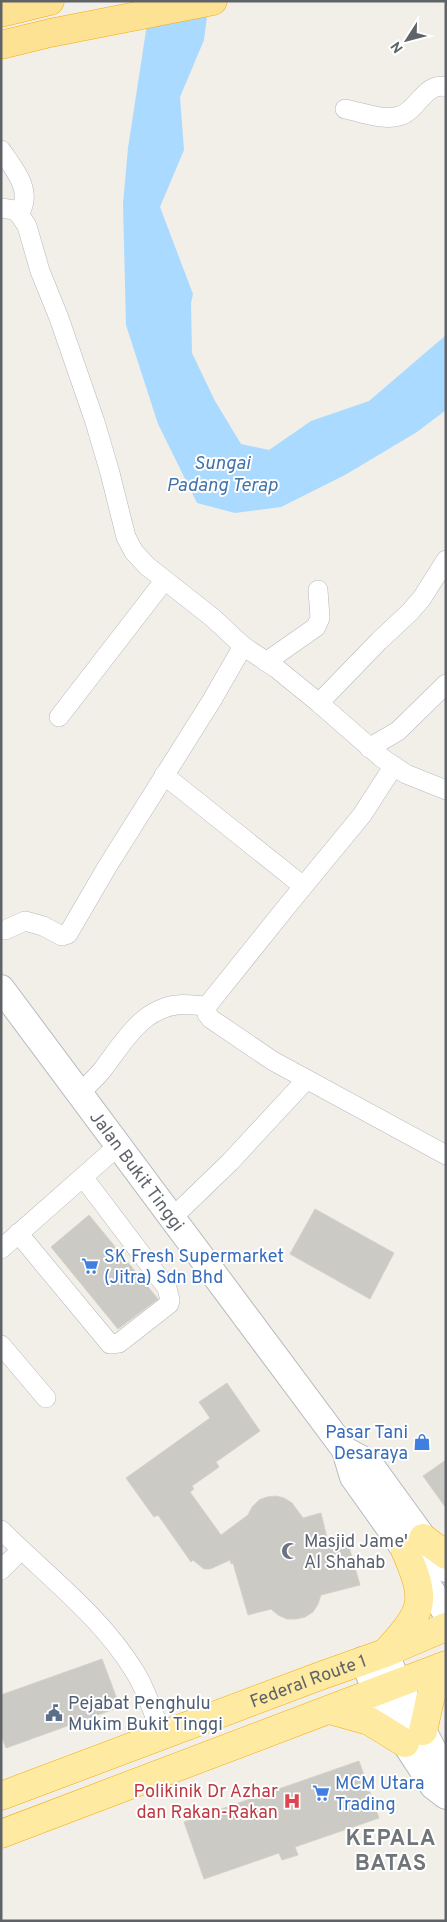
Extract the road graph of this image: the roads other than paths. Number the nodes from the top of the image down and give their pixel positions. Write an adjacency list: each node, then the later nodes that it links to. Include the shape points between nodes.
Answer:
1 (213, 1): 4 (highway)
2 (45, 2): 3 (highway)
3 (1, 13)
4 (1, 45)
5 (443, 83): 6 (street, via 430,90 401,116 383,117)
6 (345, 109)
7 (1, 150): 9 (street, via 20,179 25,194 25,205)
8 (1, 208): 9 (street)
9 (20, 214): 11 (street, via 27,226 95,422 130,547)
10 (446, 560): 16 (street, via 410,612)
11 (164, 581): 13 (street, via 213,618); 17 (street)
12 (318, 590): 14 (street, via 320,618 316,627)
13 (243, 646): 14 (street); 20 (street)
14 (266, 662): 16 (street)
15 (446, 684): 18 (street, via 398,731)
16 (319, 703): 18 (street)
17 (59, 717)
18 (369, 748): 19 (street)
19 (393, 767): 21 (street); 22 (street, via 362,815)
20 (164, 775): 22 (street); 23 (street, via 68,934 62,936 25,921)
21 (446, 790)
22 (303, 886): 25 (street)
23 (5, 930)
24 (1, 988): 27 (main road, Jalan Bukit Tinggi)
25 (207, 1006): 26 (street, via 207,1014 227,1031); 27 (street, via 177,1005 155,1011 123,1042 102,1071)
26 (306, 1080): 29 (street); 31 (street, via 230,1162)
27 (79, 1094): 28 (main road, Jalan Bukit Tinggi)
28 (118, 1146): 30 (street); 31 (main road, Jalan Bukit Tinggi)
29 (446, 1154)
30 (83, 1177): 32 (street); 32 (street, via 167,1288 169,1304 119,1344 110,1344)
31 (172, 1218): 37 (main road, Jalan Bukit Tinggi, via 345,1450 353,1477)
32 (18, 1233): 33 (street)
33 (1, 1249)
34 (1, 1345): 35 (street)
35 (46, 1398)
36 (1, 1530): 38 (street)
37 (414, 1544): 39 (highway); 40 (main road, Jalan Bukit Tinggi); 42 (main road, Jalan Bukit Tinggi); 44 (highway, via 420,1600 411,1625)
38 (21, 1550): 41 (street); 49 (street, via 84,1608 107,1634 136,1673)
39 (446, 1555)
40 (446, 1569)
41 (1, 1570)
42 (446, 1613)
43 (446, 1627): 44 (highway, Federal Route 1)
44 (374, 1656): 47 (main road); 49 (highway, Federal Route 1)
45 (446, 1665): 47 (highway, Federal Route 1)
46 (446, 1674): 50 (highway, via 431,1695)
47 (387, 1687): 48 (highway, Federal Route 1); 50 (main road)
48 (330, 1710): 50 (highway); 54 (highway, Federal Route 1)
49 (162, 1736): 52 (highway, Federal Route 1)
50 (414, 1737): 51 (main road); 53 (main road, via 433,1786)
51 (446, 1774)
52 (1, 1796)
53 (446, 1796)
54 (1, 1834)

